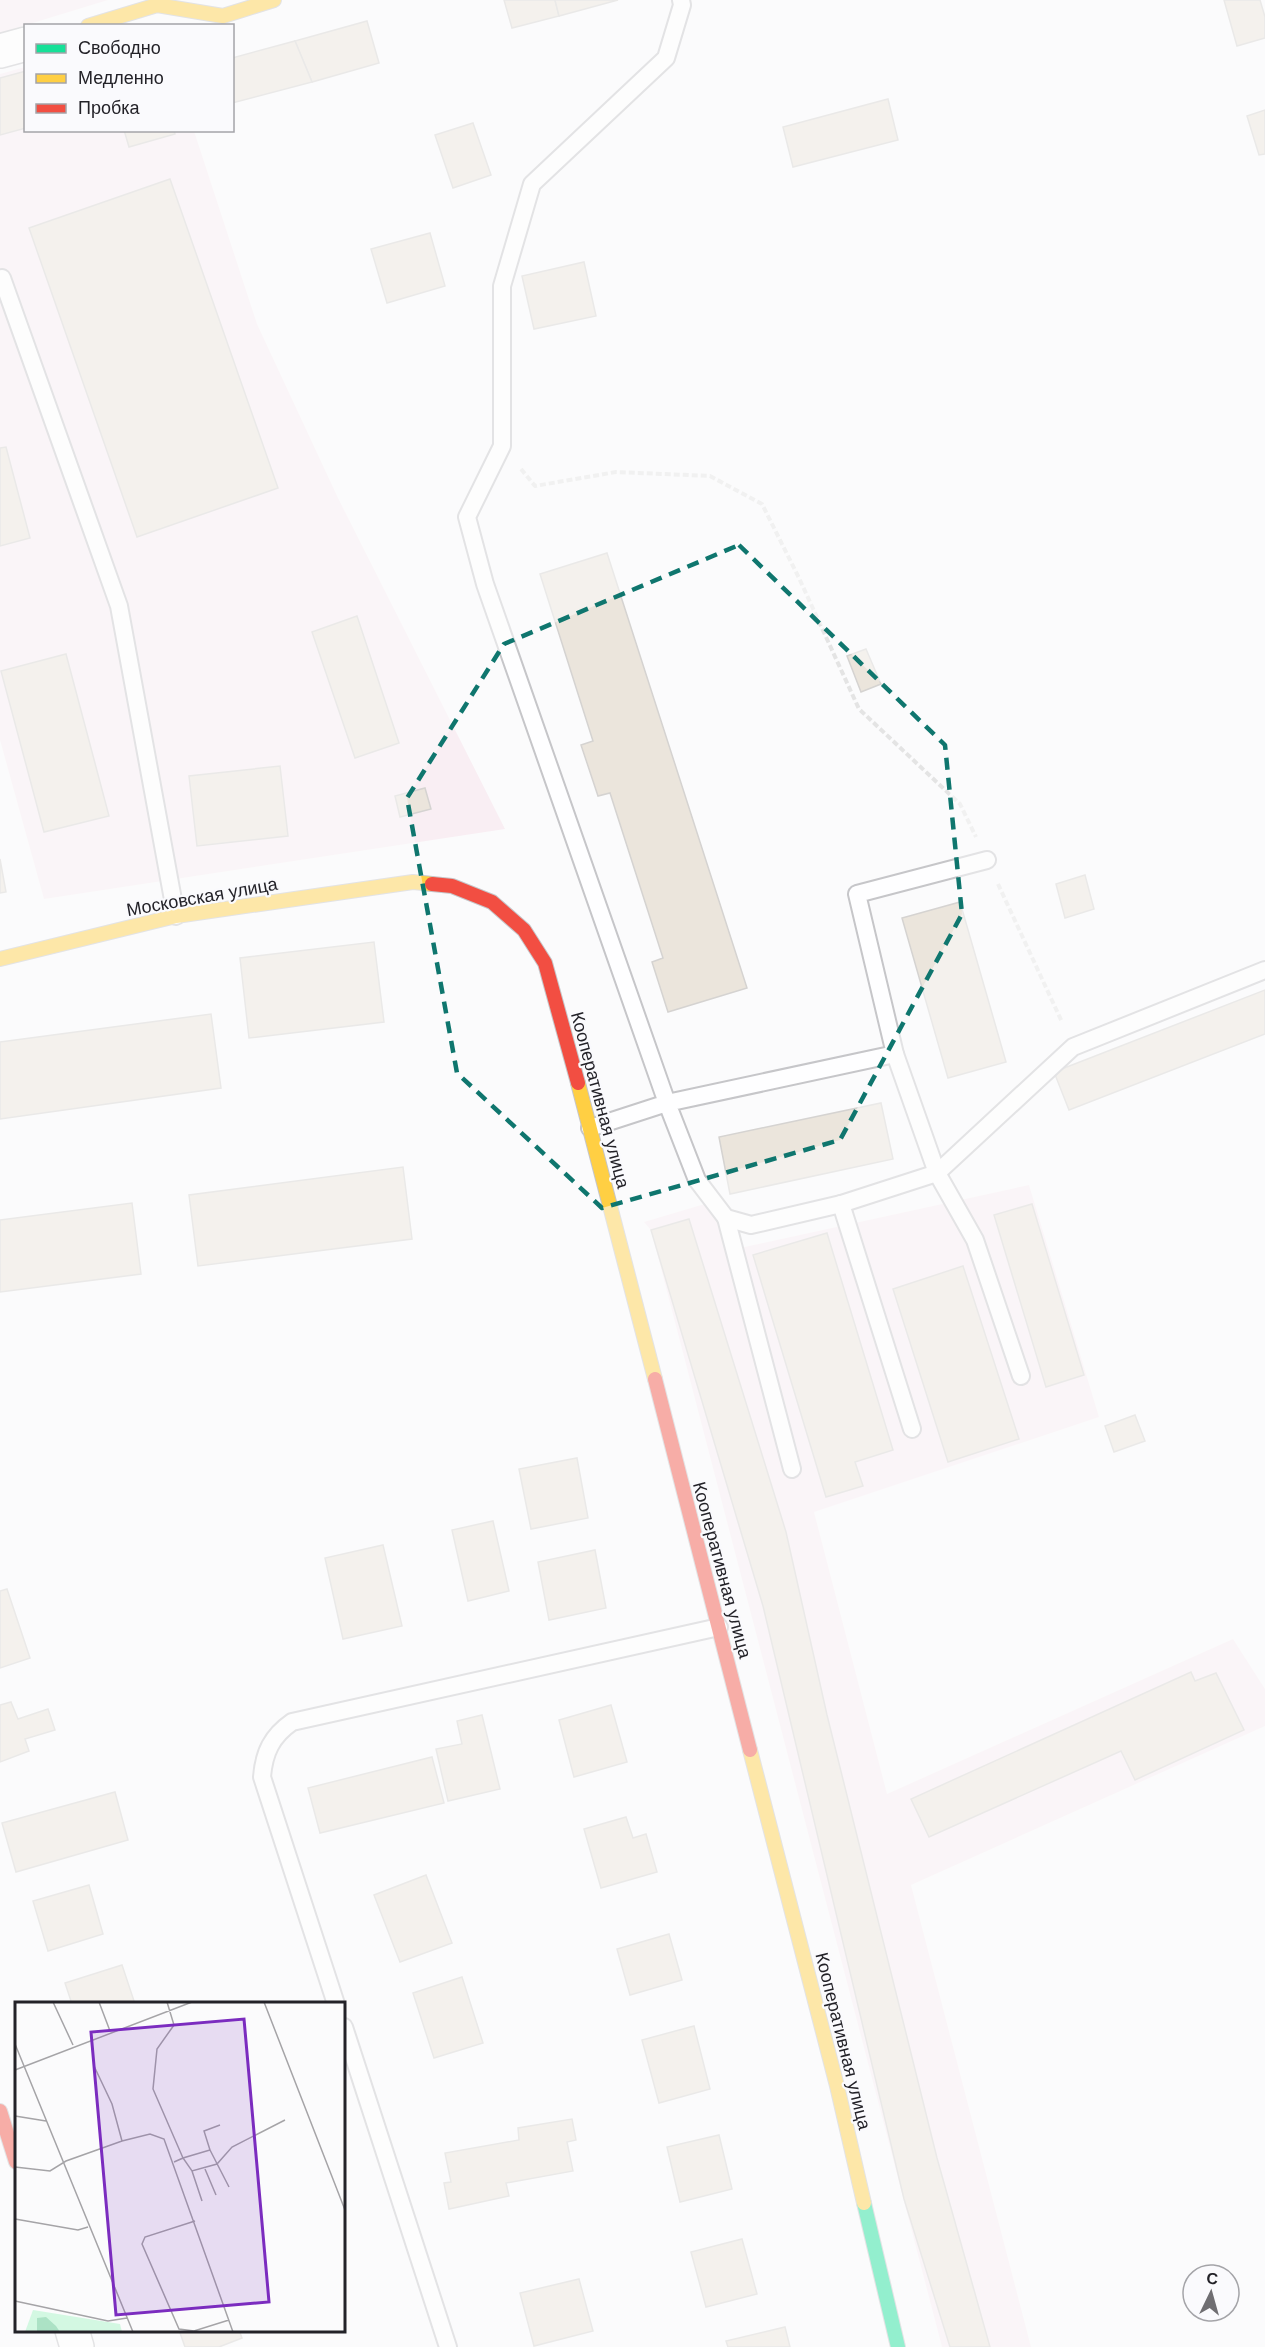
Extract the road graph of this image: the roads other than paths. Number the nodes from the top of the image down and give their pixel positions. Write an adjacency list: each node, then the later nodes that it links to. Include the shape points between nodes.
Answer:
1 (274, 0): 3 (street, via 223,16)
2 (681, 0): 14 (lane, via 666,58 532,184 502,286 502,446 467,517 485,584)
3 (157, 2): 4 (street)
4 (94, 24)
5 (24, 45): 6 (street)
6 (0, 51)
7 (3, 278): 10 (lane, via 118,606)
8 (987, 860): 13 (lane, via 857,894)
9 (413, 882): 10 (street, Московская улица); 15 (street, Кооперативная улица, via 452,886 492,902 524,930 545,963)
10 (176, 916): 11 (street, Московская улица)
11 (0, 959)
12 (1265, 970): 16 (lane, via 1073,1047)
13 (895, 1054): 14 (lane); 16 (lane)
14 (667, 1103): 15 (lane); 18 (lane, via 697,1180)
15 (590, 1128): 22 (street, Кооперативная улица)
16 (937, 1173): 17 (lane); 19 (lane, via 975,1240)
17 (841, 1204): 18 (lane, via 751,1225); 20 (lane)
18 (726, 1218): 21 (lane)
19 (1021, 1376)
20 (912, 1429)
21 (792, 1469)
22 (719, 1627): 23 (lane, via 292,1722 279,1731 269,1744 262,1777); 30 (street, Кооперативная улица, via 837,2086)
23 (335, 2002)
24 (345, 2030): 29 (lane)
25 (0, 2111): 26 (street)
26 (15, 2159)
27 (72, 2332): 28 (street)
28 (77, 2347)
29 (448, 2347)
30 (898, 2347)

